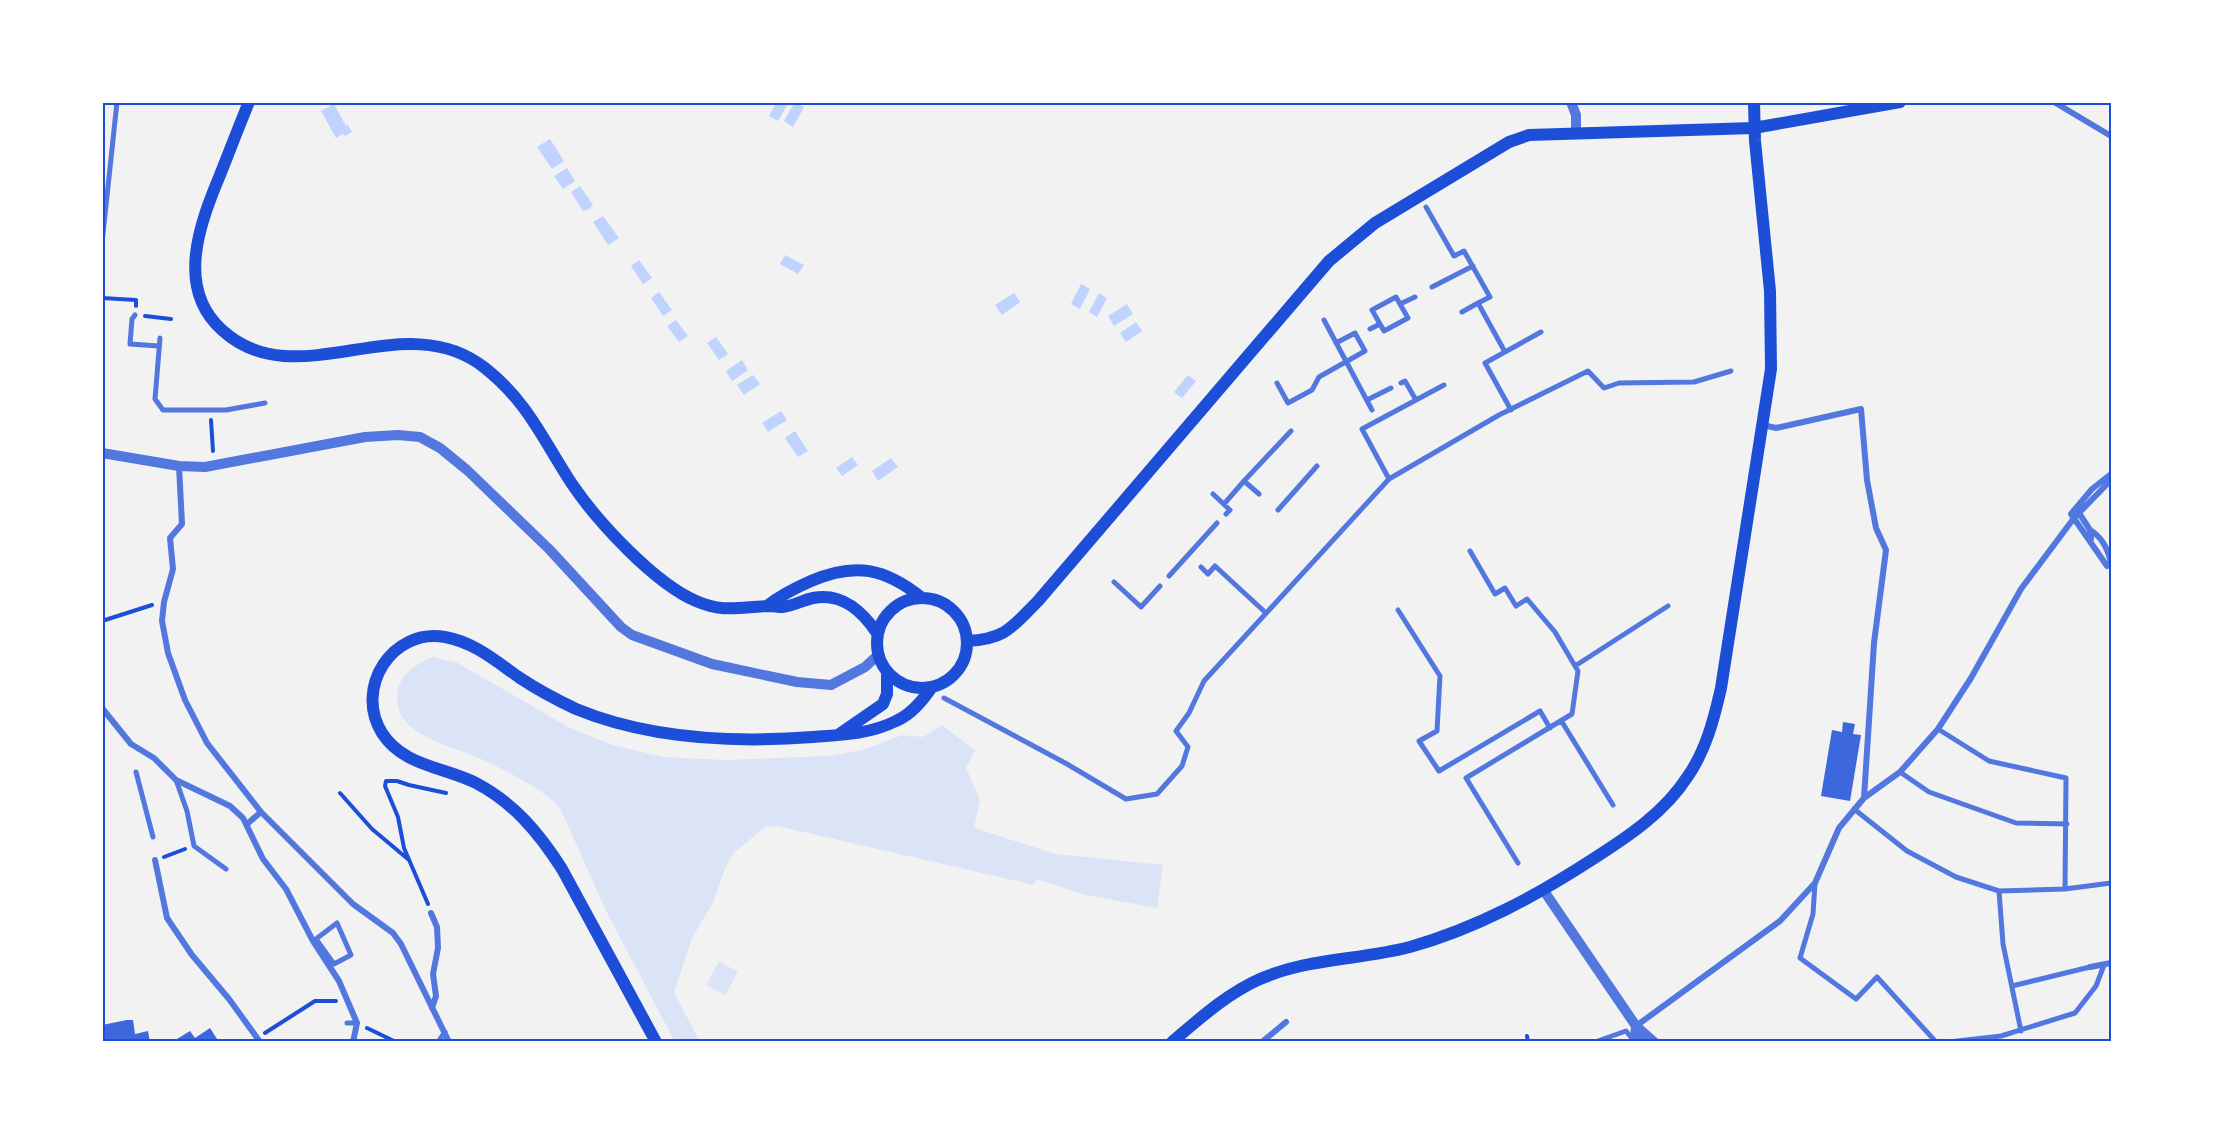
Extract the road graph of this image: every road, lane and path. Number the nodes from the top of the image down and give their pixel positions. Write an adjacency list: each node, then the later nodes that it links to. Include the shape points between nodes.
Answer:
1 (117, 102): 12 (street)
2 (249, 102): 70 (main road, via 204,213 195,254 200,299 218,327 244,346 280,356 324,356 404,343 444,347 464,355 484,366 521,403 580,494 661,580 710,606)
3 (1571, 102): 9 (street)
4 (1754, 102): 8 (main road)
5 (1900, 102): 7 (main road)
6 (2054, 102): 10 (street)
7 (1877, 104): 8 (main road)
8 (1754, 128): 9 (main road); 45 (main road, via 1772,319 1771,369)
9 (1576, 133): 76 (main road, via 1529,135 1509,142 1394,211 1349,243 1329,261 1038,601 1008,632)
10 (2111, 136)
11 (1426, 207): 13 (street, via 1454,256 1464,251)
12 (102, 243)
13 (1473, 266): 14 (street); 15 (street)
14 (1484, 286): 16 (street); 20 (street, via 1490,297)
15 (1432, 287)
16 (1476, 290)
17 (1415, 297): 21 (street)
18 (102, 298): 19 (path)
19 (120, 299)
20 (1478, 303): 22 (street); 32 (street)
21 (1400, 304): 26 (street, via 1408,318 1384,331); 26 (street, via 1396,297 1372,310)
22 (1462, 312)
23 (135, 315): 24 (path); 31 (street, via 130,344)
24 (171, 319)
25 (1323, 320): 30 (street)
26 (1380, 324): 28 (street)
27 (1541, 332): 32 (street)
28 (1357, 336): 30 (street, via 1355,333); 33 (street, via 1365,351)
29 (160, 338): 31 (street)
30 (1336, 343): 33 (street)
31 (159, 346): 42 (street, via 155,399 163,410)
32 (1505, 352): 44 (street, via 1485,363)
33 (1346, 361): 35 (street, via 1319,377 1312,390 1288,403); 39 (street)
34 (1731, 371): 44 (street, via 1694,382 1619,383 1604,388 1588,371)
35 (1277, 383)
36 (1401, 383): 40 (street, via 1405,381)
37 (1444, 385): 40 (street)
38 (1391, 388): 39 (street)
39 (1367, 400): 43 (street)
40 (1416, 400): 52 (street, via 1362,429)
41 (265, 403): 42 (street)
42 (211, 410): 47 (path)
43 (1372, 410)
44 (1510, 410): 52 (street)
45 (1763, 425): 92 (street, via 1776,428 1861,409 1867,480 1876,528 1886,550 1874,643); 107 (main road, via 1721,688 1700,758 1678,791 1647,821)
46 (1291, 431): 54 (street)
47 (213, 452)
48 (102, 453): 49 (street)
49 (178, 466): 69 (street, via 182,524 170,538 173,569); 77 (street, via 214,466 365,437 420,437 467,470 632,635 712,664 831,685 865,667)
50 (1317, 466): 58 (street)
51 (2111, 474): 60 (street, via 2071,514)
52 (1389, 479): 73 (street)
53 (2111, 480): 60 (street)
54 (1244, 481): 56 (street); 57 (street)
55 (1213, 494): 57 (street)
56 (1259, 494)
57 (1224, 504): 59 (street, via 1230,510)
58 (1278, 510)
59 (1226, 514)
60 (2077, 516): 63 (street, via 2098,534); 63 (street, via 2107,566); 85 (street, via 2021,589)
61 (1218, 523): 65 (street)
62 (1470, 552): 78 (street, via 1495,594 1505,588 1516,606 1527,599 1555,632)
63 (2111, 562)
64 (1201, 567): 73 (street, via 1208,574 1215,566)
65 (1169, 576)
66 (1114, 582): 67 (street, via 1141,607)
67 (1160, 586)
68 (922, 598): 70 (main road, via 910,587 880,573 849,570 782,593); 75 (main road, via 897,604); 76 (main road, via 938,600 952,609 962,621)
69 (164, 602): 74 (path); 95 (street, via 162,621 168,653 185,700 207,743)
70 (767, 606): 75 (main road, via 785,607 831,597 854,606)
71 (1668, 606): 78 (street)
72 (1398, 610): 84 (street, via 1440,676 1437,731 1419,741 1439,771 1540,711)
73 (1266, 613): 81 (street, via 1204,681 1176,731 1188,747 1182,766 1157,794 1126,799)
74 (102, 621)
75 (877, 633): 77 (main road)
76 (967, 641): 80 (main road, via 958,670)
77 (878, 655): 79 (main road)
78 (1575, 666): 83 (street, via 1578,671 1572,714)
79 (887, 673): 80 (main road, via 908,686); 86 (main road, via 883,704)
80 (932, 687): 86 (main road, via 922,702 895,722 857,735)
81 (944, 698)
82 (102, 708): 89 (street, via 131,744 154,758)
83 (1562, 722): 84 (street); 93 (street)
84 (1550, 729): 102 (street, via 1466,778)
85 (1938, 729): 88 (street); 97 (street, via 1989,761 2066,778)
86 (837, 735): 128 (main road, via 794,739 696,737 613,722 545,693 480,650 442,637 414,639 401,645 381,665 372,705 381,732 412,759 474,782 497,796 531,826 562,868)
87 (136, 772): 98 (street)
88 (1900, 772): 92 (street); 97 (street, via 1929,792 2016,824)
89 (176, 780): 96 (street, via 230,806); 99 (street)
90 (340, 793): 101 (path, via 372,830)
91 (446, 793): 101 (path, via 386,781)
92 (1864, 798): 94 (street)
93 (1613, 805)
94 (1854, 809): 104 (street, via 1839,828); 108 (street, via 1907,851 1956,877)
95 (261, 812): 96 (street); 114 (street, via 353,904 393,933)
96 (247, 824): 117 (street, via 263,859 286,889 339,981)
97 (2067, 824): 106 (street)
98 (153, 837)
99 (194, 846): 100 (path); 103 (street)
100 (155, 860): 122 (street, via 167,918)
101 (410, 861): 109 (path)
102 (1518, 863)
103 (226, 869)
104 (1815, 883): 118 (street, via 1780,921); 135 (street, via 1813,914 1800,958 1856,999 1877,977)
105 (2111, 884): 106 (street)
106 (2065, 889): 108 (street)
107 (1544, 891): 118 (street); 123 (main road, via 1432,940 1279,971 1236,992)
108 (2000, 891): 113 (street, via 2003,944)
109 (431, 913): 114 (street, via 437,927 438,948)
110 (334, 964): 110 (street, via 316,939 337,923 351,955)
111 (2107, 964): 112 (street); 119 (street, via 2075,1013)
112 (2090, 967): 113 (street)
113 (2012, 986): 119 (street)
114 (432, 1009): 120 (street)
115 (1286, 1022): 129 (street)
116 (347, 1023): 117 (street); 122 (path, via 338,1001 315,1001)
117 (357, 1023): 124 (street); 125 (path)
118 (1636, 1026): 133 (street, via 1635,1037); 134 (street)
119 (2021, 1031): 136 (street)
120 (445, 1032): 126 (street); 127 (street)
121 (1527, 1036): 130 (path)
122 (258, 1040)
123 (1178, 1040)
124 (353, 1042)
125 (396, 1042)
126 (440, 1042)
127 (449, 1042)
128 (656, 1042)
129 (1262, 1042)
130 (1528, 1042)
131 (1595, 1042): 132 (street, via 1626,1031)
132 (1635, 1042)
133 (1640, 1042)
134 (1654, 1042)
135 (1936, 1042)
136 (1949, 1042)

